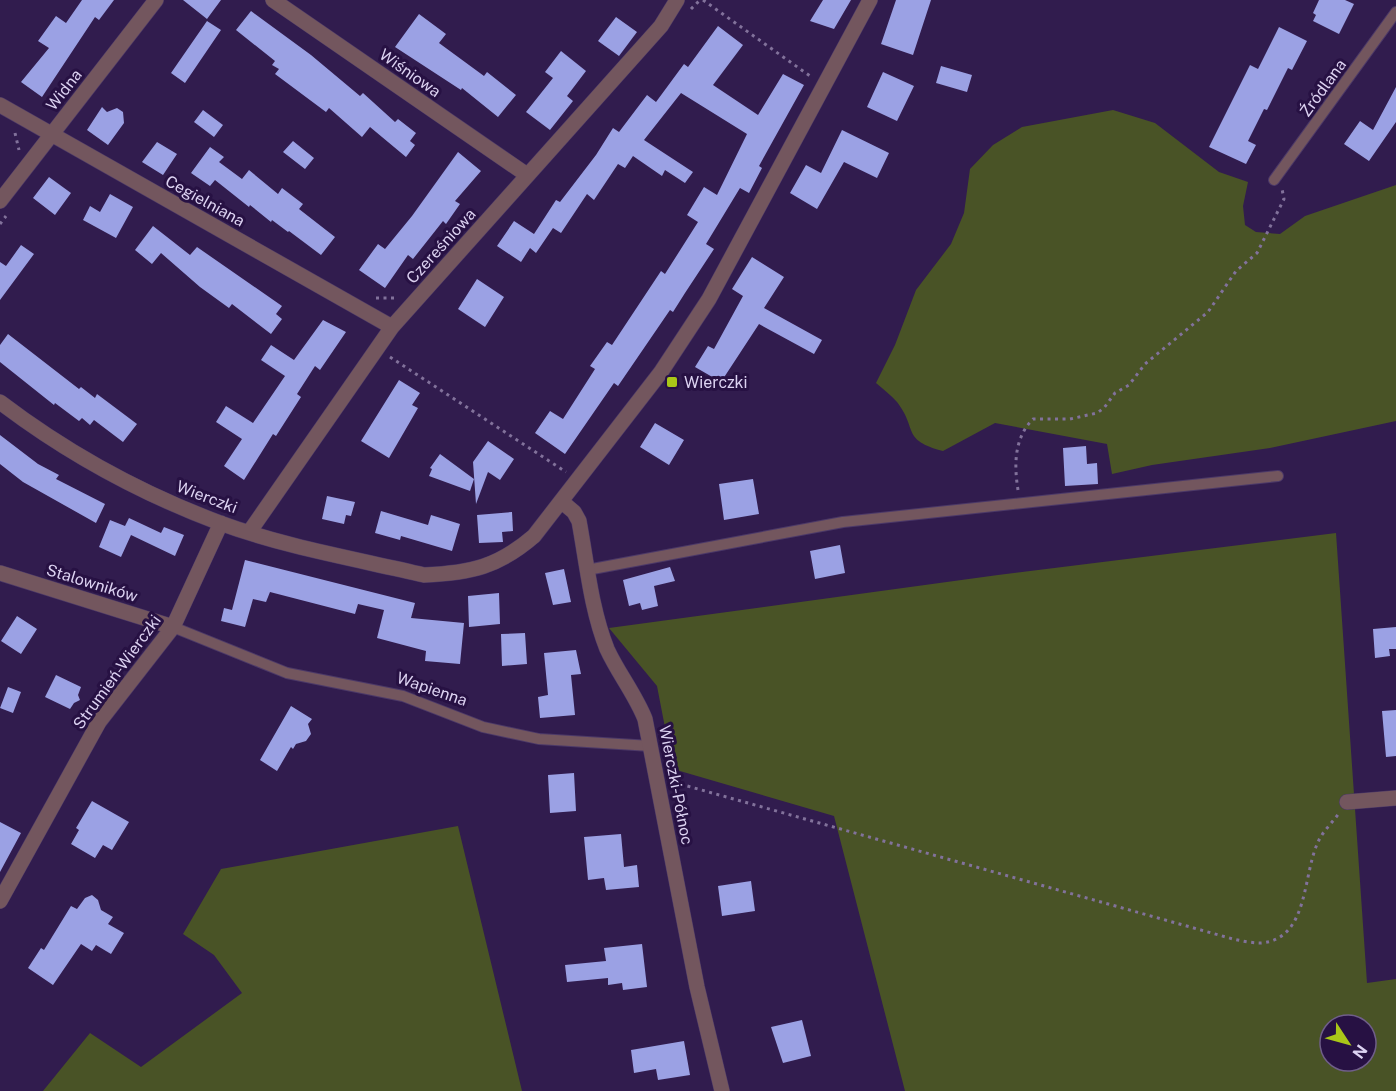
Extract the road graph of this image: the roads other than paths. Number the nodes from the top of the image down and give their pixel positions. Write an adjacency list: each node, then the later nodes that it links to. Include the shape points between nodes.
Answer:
1 (156, 0): 7 (street, Widna)
2 (273, 0): 8 (street, Wiśniowa)
3 (677, 0): 8 (street, Czereśniowa, via 662,26)
4 (870, 0): 14 (street, Wierczki, via 709,299 661,372)
5 (1396, 12): 9 (lane, Źródlana)
6 (0, 105): 7 (street, Cegielniana)
7 (51, 136): 10 (street, Widna); 11 (street, Cegielniana)
8 (527, 175): 11 (street, Czereśniowa)
9 (1277, 177)
10 (0, 201)
11 (392, 327): 16 (street, Czereśniowa)
12 (0, 402): 15 (street, Wierczki, via 44,435 129,484)
13 (1278, 476): 17 (lane, via 843,522)
14 (561, 501): 16 (street, Wierczki, via 534,536 514,554 490,566 456,574 424,575); 17 (street, Wierczki-Północ, via 579,521)
15 (221, 523): 16 (street, Wierczki); 19 (street, Strumień-Wierczki)
16 (250, 531)
17 (587, 570): 20 (street, Wierczki-Północ, via 602,636 638,699)
18 (0, 573): 19 (street, Stalowników)
19 (173, 627): 20 (lane, Wapienna, via 287,674 403,696 483,727 539,739); 23 (street, Strumień-Wierczki, via 99,722)
20 (651, 746): 24 (street, Wierczki-Północ, via 697,987)
21 (1396, 798): 22 (street)
22 (1347, 802)
23 (0, 901)
24 (722, 1091)

